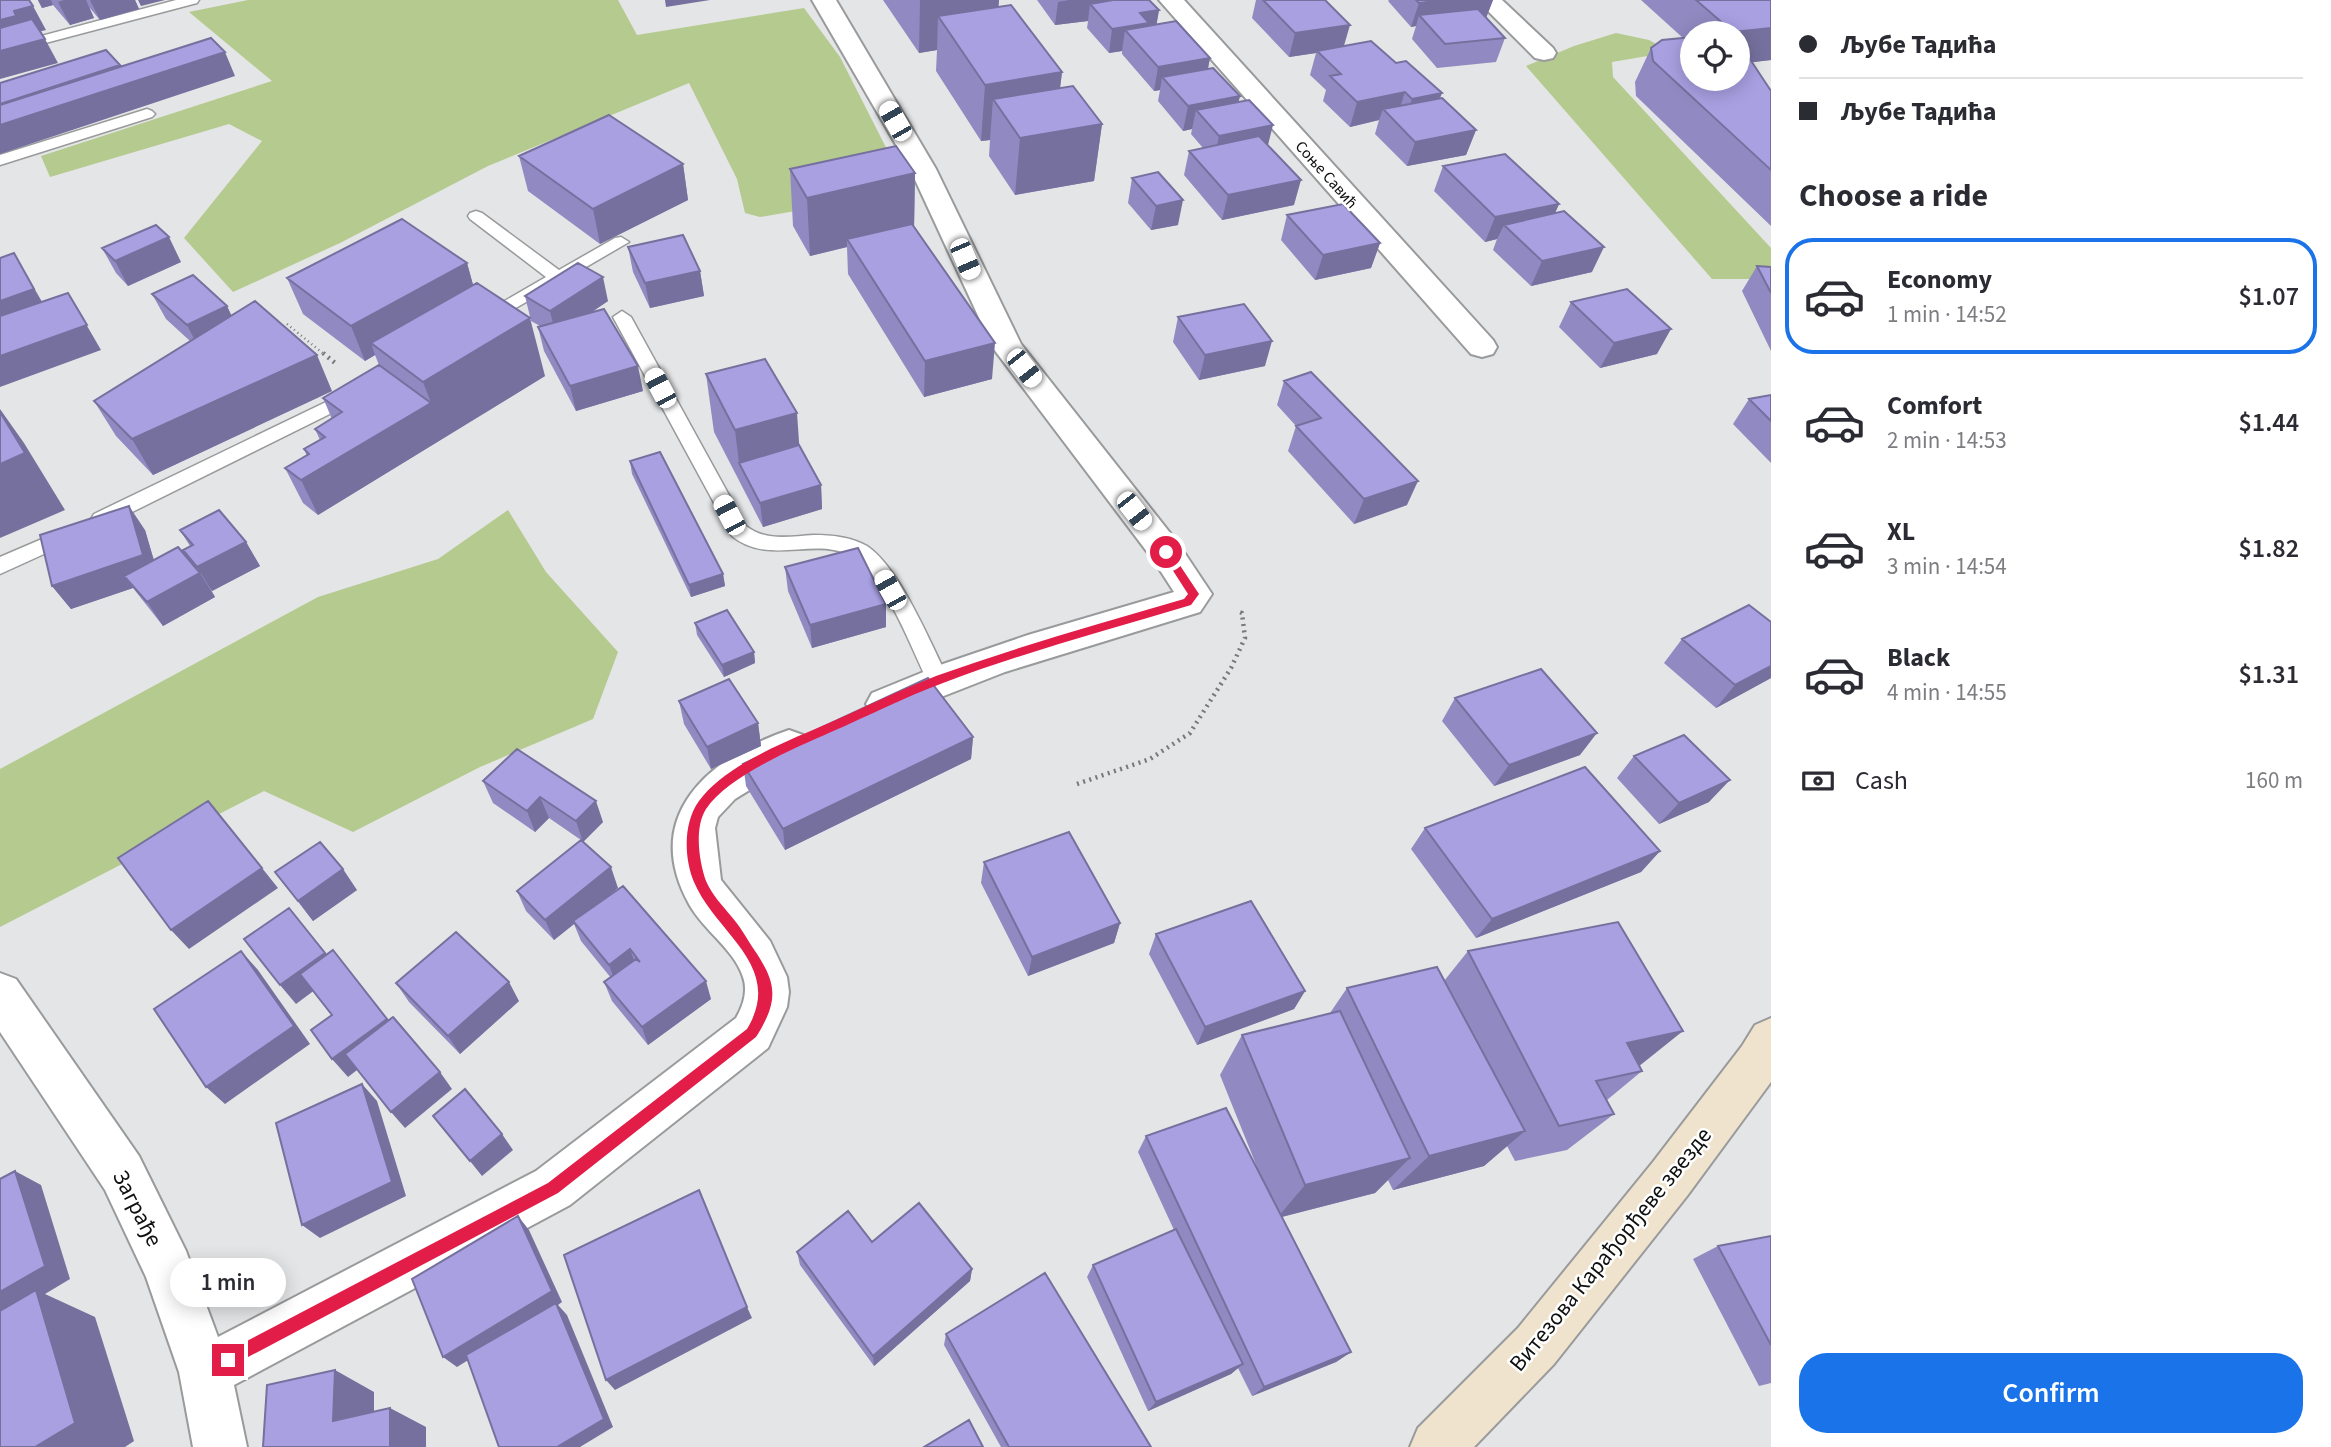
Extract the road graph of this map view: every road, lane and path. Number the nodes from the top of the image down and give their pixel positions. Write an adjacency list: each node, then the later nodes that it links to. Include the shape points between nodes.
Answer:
1 (192, 0): 5 (lane)
2 (824, 0): 18 (street, via 923,169 1008,348)
3 (1171, 0): 15 (street, Соње Савић)
4 (1489, 0): 6 (street)
5 (0, 51)
6 (1544, 53)
7 (147, 114): 8 (lane)
8 (0, 160)
9 (476, 216): 11 (lane)
10 (621, 242): 11 (lane)
11 (558, 278): 14 (lane)
12 (622, 317): 19 (lane, via 742,534 769,544 840,542 861,552 878,569)
13 (287, 324): 16 (path)
14 (461, 334)
15 (1482, 347)
16 (365, 390): 17 (lane)
17 (0, 566)
18 (1194, 594): 19 (street, via 1188,602); 20 (path, via 1242,613 1245,638 1231,668 1190,733 1150,759)
19 (938, 680): 23 (street, via 784,748 719,786 702,806 693,840 706,895 765,977 763,1015 752,1033 553,1188)
20 (1077, 784)
21 (0, 994): 23 (street, Заграђе, via 122,1173 168,1269)
22 (1771, 1040): 25 (street, Витезова Карађорђеве звезде, via 1670,1179 1536,1346)
23 (205, 1372): 24 (street, Заграђе)
24 (220, 1447)
25 (1437, 1447)

